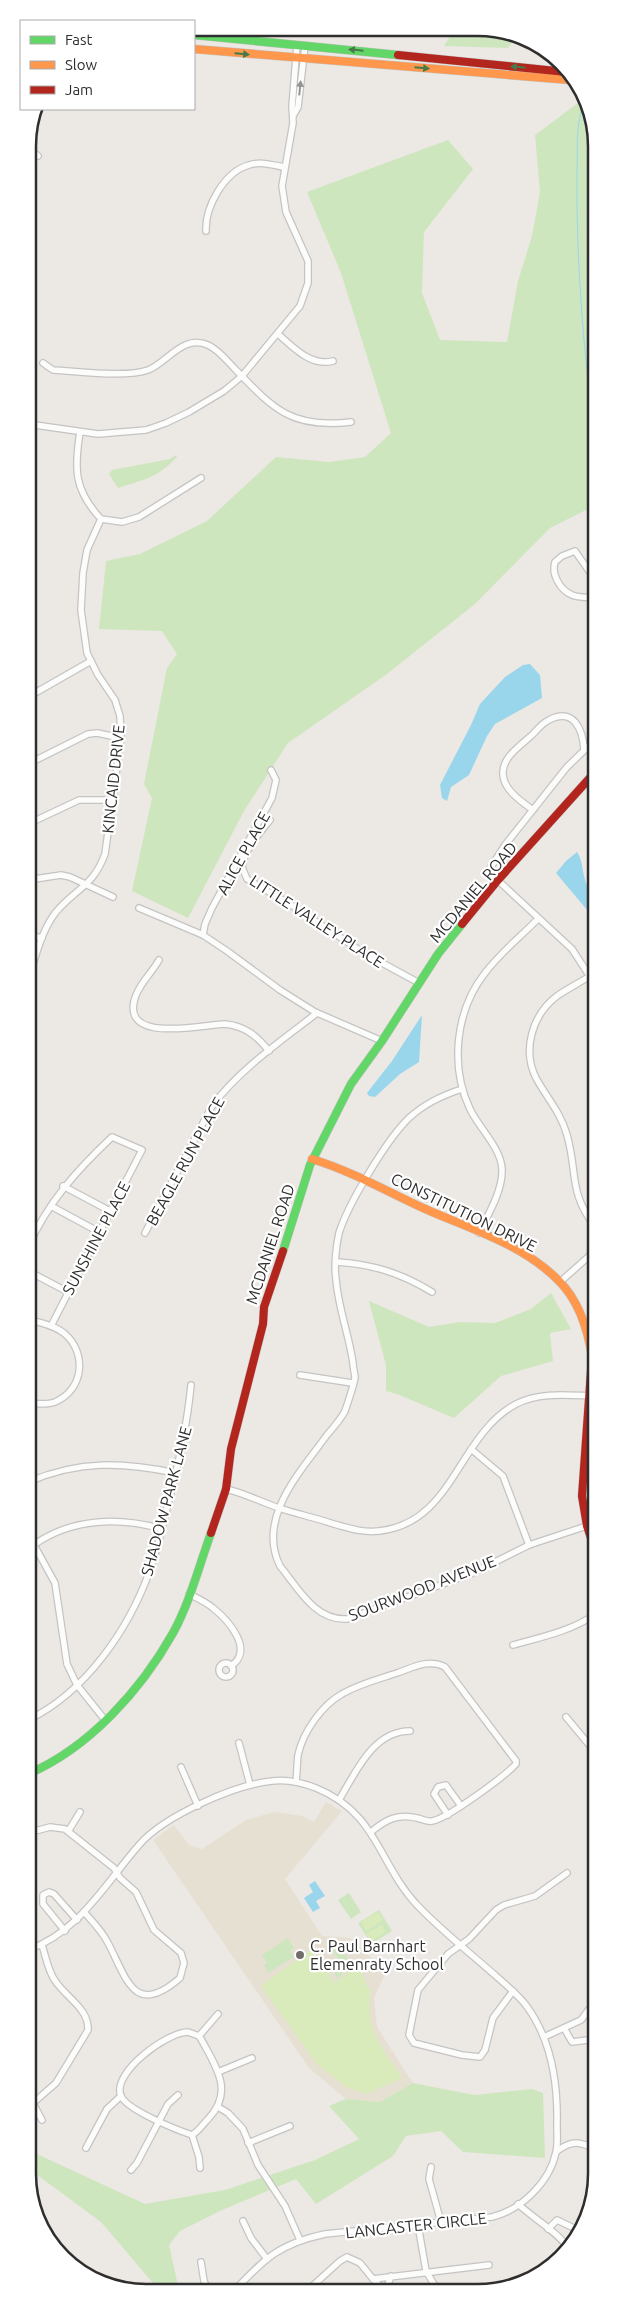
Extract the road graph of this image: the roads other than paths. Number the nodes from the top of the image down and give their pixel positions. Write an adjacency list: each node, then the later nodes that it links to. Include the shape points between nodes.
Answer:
1 (205, 36): 2 (main road)
2 (301, 45): 4 (street); 5 (main road, one-way to 2)
3 (195, 50): 4 (main road, one-way to 4)
4 (300, 58): 6 (main road, one-way to 6); 7 (street)
5 (557, 71)
6 (565, 80)
7 (284, 167): 8 (street, via 254,163 237,170 208,210); 9 (street, via 283,200 306,253 309,276 306,295)
8 (206, 231)
9 (278, 334): 10 (street, via 310,359); 12 (street)
10 (333, 362)
11 (43, 363): 12 (street, via 52,370 133,374 150,369 184,345 198,343 216,349)
12 (242, 376): 13 (street, via 270,405 297,419 318,424); 15 (street, via 189,412 146,430 108,434)
13 (351, 422)
14 (36, 425): 15 (street)
15 (80, 432): 17 (street, via 75,464 77,474 88,502)
16 (201, 478): 17 (street, via 139,517 122,522)
17 (101, 519): 20 (street, KINCAID DRIVE, via 87,550 83,573 81,610)
18 (588, 570): 19 (street, via 575,551 562,556 554,566 557,579 566,592)
19 (588, 597)
20 (91, 661): 21 (street); 22 (street, KINCAID DRIVE, via 115,700)
21 (36, 692)
22 (121, 738): 25 (street, via 88,734); 28 (street, KINCAID DRIVE)
23 (588, 746): 24 (street)
24 (584, 750): 29 (street); 29 (street, via 580,727 570,719 560,717 544,724 510,756 503,778 512,792)
25 (36, 760)
26 (271, 770): 38 (street, ALICE PLACE, via 276,780 272,798 212,908)
27 (588, 780): 33 (main road, MCDANIEL ROAD)
28 (112, 800): 30 (street, via 79,800); 34 (street, KINCAID DRIVE, via 105,854 99,871)
29 (533, 810): 33 (street, via 491,865 490,874)
30 (36, 820)
31 (270, 820): 45 (street, LITTLE VALLEY PLACE, via 245,857 242,867 247,879 364,953)
32 (36, 879): 34 (street, via 61,875)
33 (498, 880): 37 (street); 45 (main road, MCDANIEL ROAD, via 438,954)
34 (86, 885): 35 (street); 40 (street, KINCAID DRIVE, via 57,911)
35 (113, 898)
36 (139, 908): 38 (street)
37 (538, 919): 43 (street, via 572,949); 49 (street, via 484,974 465,1008 457,1051)
38 (203, 935): 46 (street)
39 (36, 937): 40 (street)
40 (42, 938): 41 (street, KINCAID DRIVE)
41 (36, 956)
42 (160, 960): 48 (street, via 144,978 134,1004 134,1013 140,1024 154,1028 237,1025 249,1031)
43 (588, 973)
44 (588, 977): 55 (street, via 556,996 544,1009 535,1023 529,1052 536,1078 560,1115 572,1156 576,1193)
45 (419, 983): 47 (main road, MCDANIEL ROAD)
46 (317, 1013): 47 (street); 48 (street, BEAGLE RUN PLACE)
47 (382, 1041): 50 (main road, MCDANIEL ROAD, via 351,1084)
48 (269, 1051): 58 (street, BEAGLE RUN PLACE, via 235,1080 212,1106)
49 (462, 1089): 51 (street, SOURWOOD AVENUE, via 446,1094 410,1117 390,1140); 59 (street, via 470,1110 499,1155 502,1170 493,1204)
50 (312, 1160): 51 (main road, CONSTITUTION DRIVE); 78 (main road, MCDANIEL ROAD, via 262,1315 263,1324 231,1449)
51 (366, 1181): 59 (main road, CONSTITUTION DRIVE); 61 (street, SOURWOOD AVENUE, via 339,1234)
52 (63, 1186): 53 (street); 54 (street); 54 (street, SUNSHINE PLACE, via 112,1136 142,1150)
53 (51, 1206): 56 (street); 57 (street)
54 (110, 1211): 56 (street, SUNSHINE PLACE)
55 (588, 1217)
56 (99, 1232): 64 (street, SUNSHINE PLACE)
57 (36, 1233)
58 (145, 1233)
59 (479, 1233): 63 (main road, CONSTITUTION DRIVE, via 533,1259)
60 (588, 1257): 63 (street)
61 (336, 1262): 65 (street, via 374,1266 413,1280); 70 (street, SOURWOOD AVENUE, via 338,1297 355,1379)
62 (36, 1275): 64 (street)
63 (560, 1282): 68 (main road, CONSTITUTION DRIVE, via 578,1307)
64 (68, 1292): 67 (street, SUNSHINE PLACE)
65 (432, 1292)
66 (36, 1321): 67 (street)
67 (51, 1326): 73 (street, via 73,1343 79,1355 79,1374 67,1394 55,1402)
68 (588, 1334)
69 (300, 1375): 70 (street)
70 (352, 1383): 79 (street, SOURWOOD AVENUE, via 344,1412 286,1492)
71 (191, 1385): 76 (street, SHADOW PARK LANE, via 186,1433)
72 (588, 1396): 75 (street, via 547,1394 516,1404 488,1425)
73 (36, 1404)
74 (588, 1441): 80 (main road, CONSTITUTION DRIVE, via 582,1496)
75 (471, 1449): 79 (street, via 434,1505 403,1526 360,1531); 84 (street, via 502,1476)
76 (176, 1473): 77 (street, via 110,1464 80,1466); 81 (street, SHADOW PARK LANE)
77 (36, 1478)
78 (226, 1489): 79 (street); 86 (main road, MCDANIEL ROAD)
79 (280, 1508): 84 (street, SOURWOOD AVENUE, via 273,1546 280,1566 317,1611 338,1619 347,1619 473,1573)
80 (586, 1526): 82 (main road, CONSTITUTION DRIVE); 84 (street, SOURWOOD AVENUE)
81 (162, 1529): 83 (street, via 132,1522 98,1521 58,1531); 90 (street, SHADOW PARK LANE, via 150,1570 133,1610 111,1645)
82 (588, 1531)
83 (36, 1543)
84 (529, 1545)
85 (36, 1546): 90 (street, via 55,1583 65,1654)
86 (189, 1594): 89 (street, via 214,1609 235,1632 240,1654); 93 (main road, MCDANIEL ROAD, via 173,1632 150,1669)
87 (588, 1620): 88 (street, via 560,1632)
88 (513, 1645)
89 (231, 1666)
90 (77, 1685): 91 (street, SHADOW PARK LANE, via 52,1708); 93 (street)
91 (36, 1716)
92 (566, 1717): 96 (street)
93 (105, 1720): 98 (main road, MCDANIEL ROAD, via 70,1752)
94 (410, 1731): 101 (street, via 394,1734 375,1745)
95 (239, 1743): 100 (street)
96 (588, 1743)
97 (181, 1767): 102 (street)
98 (36, 1771)
99 (296, 1782): 100 (street, LANCASTER CIRCLE); 101 (street, LANCASTER CIRCLE); 103 (street, via 303,1739 333,1700 408,1669 438,1664 450,1672 517,1763)
100 (250, 1785): 102 (street, LANCASTER CIRCLE)
101 (339, 1800): 108 (street, LANCASTER CIRCLE, via 356,1813)
102 (198, 1806): 109 (street, LANCASTER CIRCLE, via 155,1830)
103 (461, 1806): 105 (street); 105 (street, via 446,1785 438,1787 434,1794)
104 (80, 1812): 106 (street)
105 (448, 1814): 108 (street, via 433,1821 400,1816)
106 (69, 1830): 107 (street, via 50,1827); 109 (street)
107 (36, 1831)
108 (371, 1832): 114 (street, LANCASTER CIRCLE, via 410,1896)
109 (117, 1873): 111 (street, LANCASTER CIRCLE); 111 (street, via 136,1892 154,1930 181,1953 184,1963 180,1978 154,1995 146,1996 134,1990 125,1980 106,1938)
110 (567, 1873): 114 (street, via 535,1896 496,1910 469,1940)
111 (84, 1912): 112 (street, LANCASTER CIRCLE)
112 (76, 1920): 113 (street, LANCASTER CIRCLE); 113 (street, via 54,1894 43,1895 43,1904)
113 (65, 1931): 115 (street, LANCASTER CIRCLE)
114 (460, 1944): 117 (street, LANCASTER CIRCLE); 117 (street, via 420,1987 409,2036 414,2043 480,2057 485,2050 493,2018)
115 (42, 1945): 116 (street, LANCASTER CIRCLE); 128 (street, via 55,1982 73,1999 88,2027 60,2078)
116 (36, 1947)
117 (513, 1991): 122 (street, LANCASTER CIRCLE, via 525,2004)
118 (218, 2014): 121 (street)
119 (588, 2014): 120 (street)
120 (564, 2028): 122 (street); 123 (street, via 572,2042)
121 (199, 2036): 125 (street); 127 (street, via 179,2033 152,2048 126,2075 120,2088)
122 (544, 2037): 134 (street, LANCASTER CIRCLE, via 550,2052 555,2086)
123 (588, 2040)
124 (252, 2058): 125 (street)
125 (218, 2072): 129 (street, via 221,2088)
126 (178, 2095): 132 (street)
127 (121, 2096): 132 (street, via 126,2103); 139 (street, via 107,2108)
128 (36, 2100)
129 (218, 2108): 135 (street); 136 (street, via 238,2123)
130 (36, 2109): 131 (street)
131 (42, 2120)
132 (159, 2121): 135 (street); 143 (street, via 138,2163)
133 (290, 2126): 136 (street)
134 (557, 2132): 137 (street); 140 (street, LANCASTER CIRCLE)
135 (192, 2134): 142 (street)
136 (248, 2143): 150 (street, via 258,2165 286,2206)
137 (568, 2143): 138 (street); 140 (street)
138 (588, 2147)
139 (86, 2148)
140 (557, 2151): 144 (street, LANCASTER CIRCLE, via 540,2185)
141 (431, 2167): 146 (street, via 429,2180)
142 (200, 2168)
143 (131, 2170)
144 (518, 2204): 146 (street, LANCASTER CIRCLE, via 495,2216); 149 (street)
145 (243, 2221): 152 (street)
146 (441, 2222): 147 (street, LANCASTER CIRCLE)
147 (418, 2225): 150 (street, LANCASTER CIRCLE, via 327,2234); 155 (street)
148 (574, 2228): 149 (street, via 557,2220)
149 (548, 2229): 151 (street)
150 (300, 2240): 152 (street, LANCASTER CIRCLE)
151 (564, 2242)
152 (266, 2258): 159 (street, LANCASTER CIRCLE)
153 (201, 2262): 158 (street)
154 (489, 2265): 155 (street)
155 (426, 2271): 156 (street); 163 (street)
156 (392, 2276): 157 (street); 162 (street)
157 (373, 2279): 160 (street, via 360,2263 347,2257); 161 (street)
158 (205, 2284)
159 (240, 2284)
160 (314, 2284)
161 (378, 2284)
162 (388, 2284)
163 (434, 2284)

